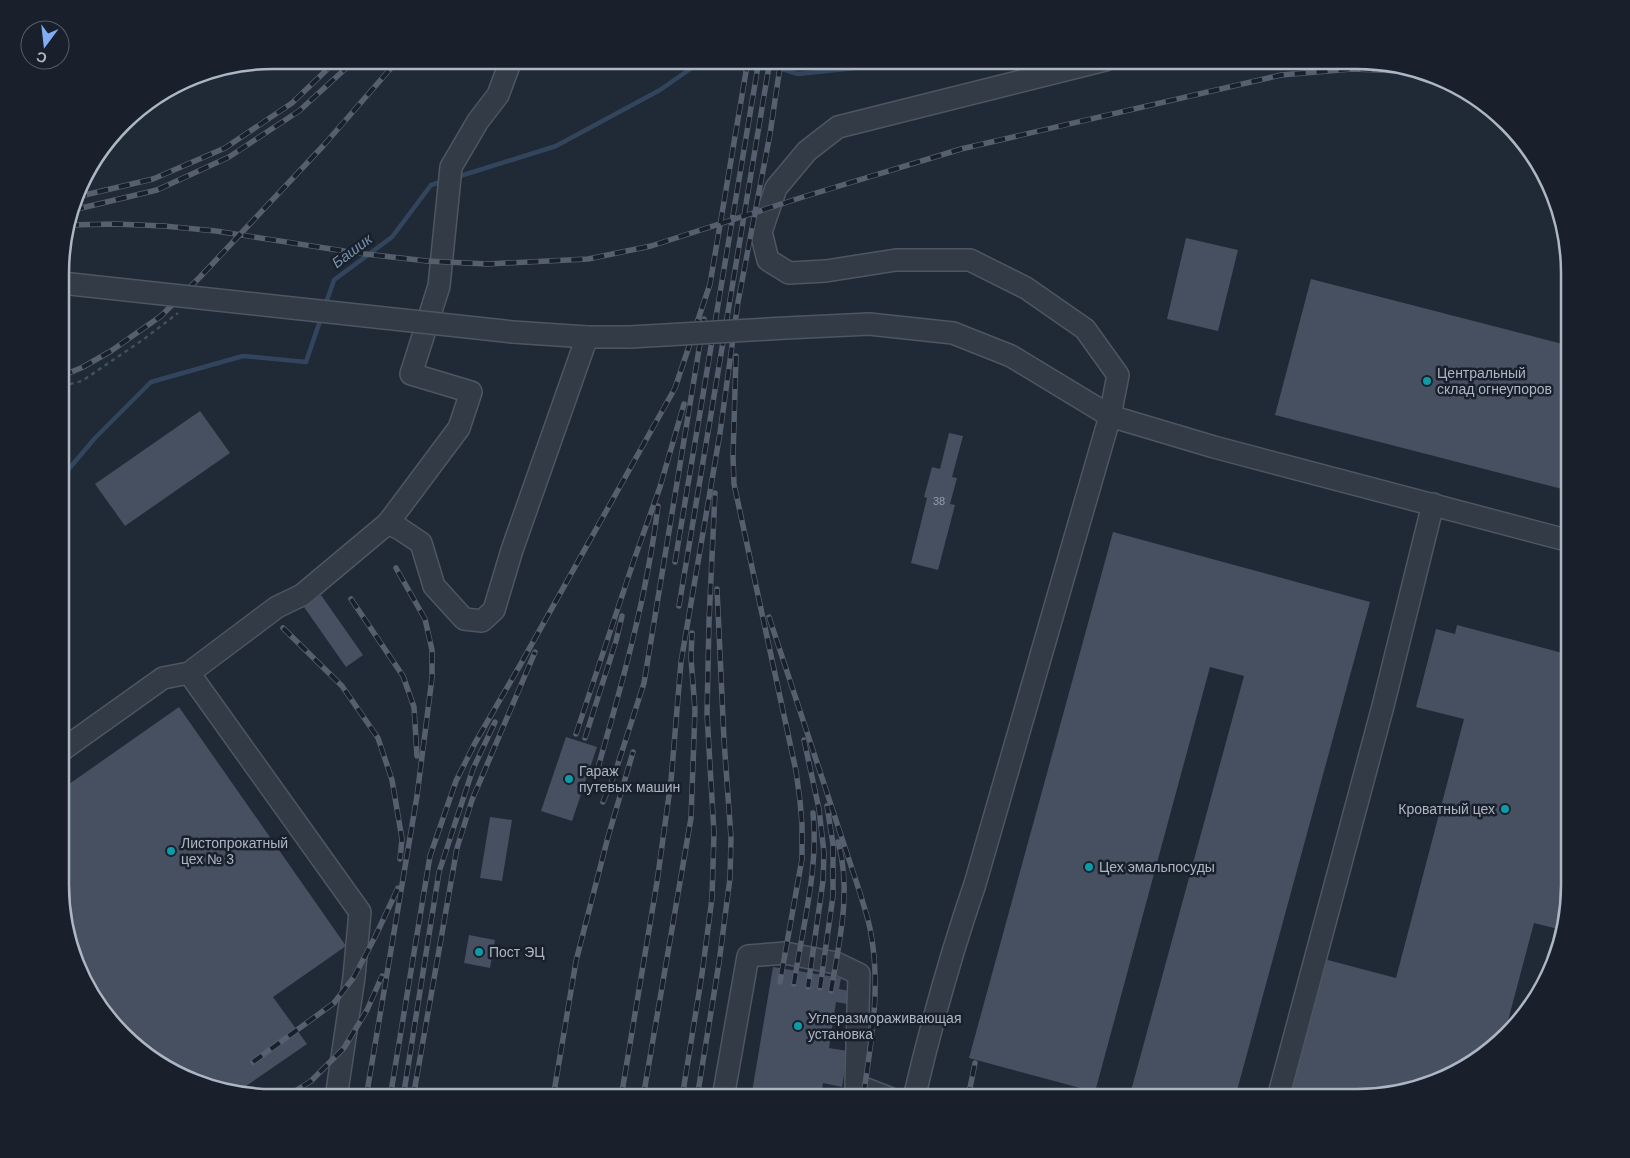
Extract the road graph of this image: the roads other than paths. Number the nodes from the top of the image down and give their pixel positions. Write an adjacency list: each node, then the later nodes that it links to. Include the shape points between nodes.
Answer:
1 (508, 69): 7 (lane, via 498,96 478,121 451,167 439,286 411,374 471,392 459,428)
2 (1069, 69): 5 (lane, via 838,127 807,151 776,188 761,232 768,260 789,273 896,260 970,260 1026,288 1085,329 1118,375)
3 (71, 284): 4 (lane, bridge, via 513,332)
4 (587, 337): 5 (lane, bridge, via 870,324 953,333 1012,356); 7 (lane, via 494,610 482,622 464,619 434,586 421,543)
5 (1110, 416): 6 (lane); 14 (lane, via 975,884 955,942)
6 (1433, 504): 8 (lane); 15 (lane, via 1383,706)
7 (388, 523): 9 (lane, via 302,595 277,607)
8 (1561, 539)
9 (189, 673): 10 (lane, via 163,678); 11 (lane, via 360,912)
10 (69, 745)
11 (337, 1089)
12 (725, 1089): 13 (lane, via 748,956 785,953 836,963 859,974)
13 (855, 1089)
14 (916, 1089)
15 (1280, 1089)

